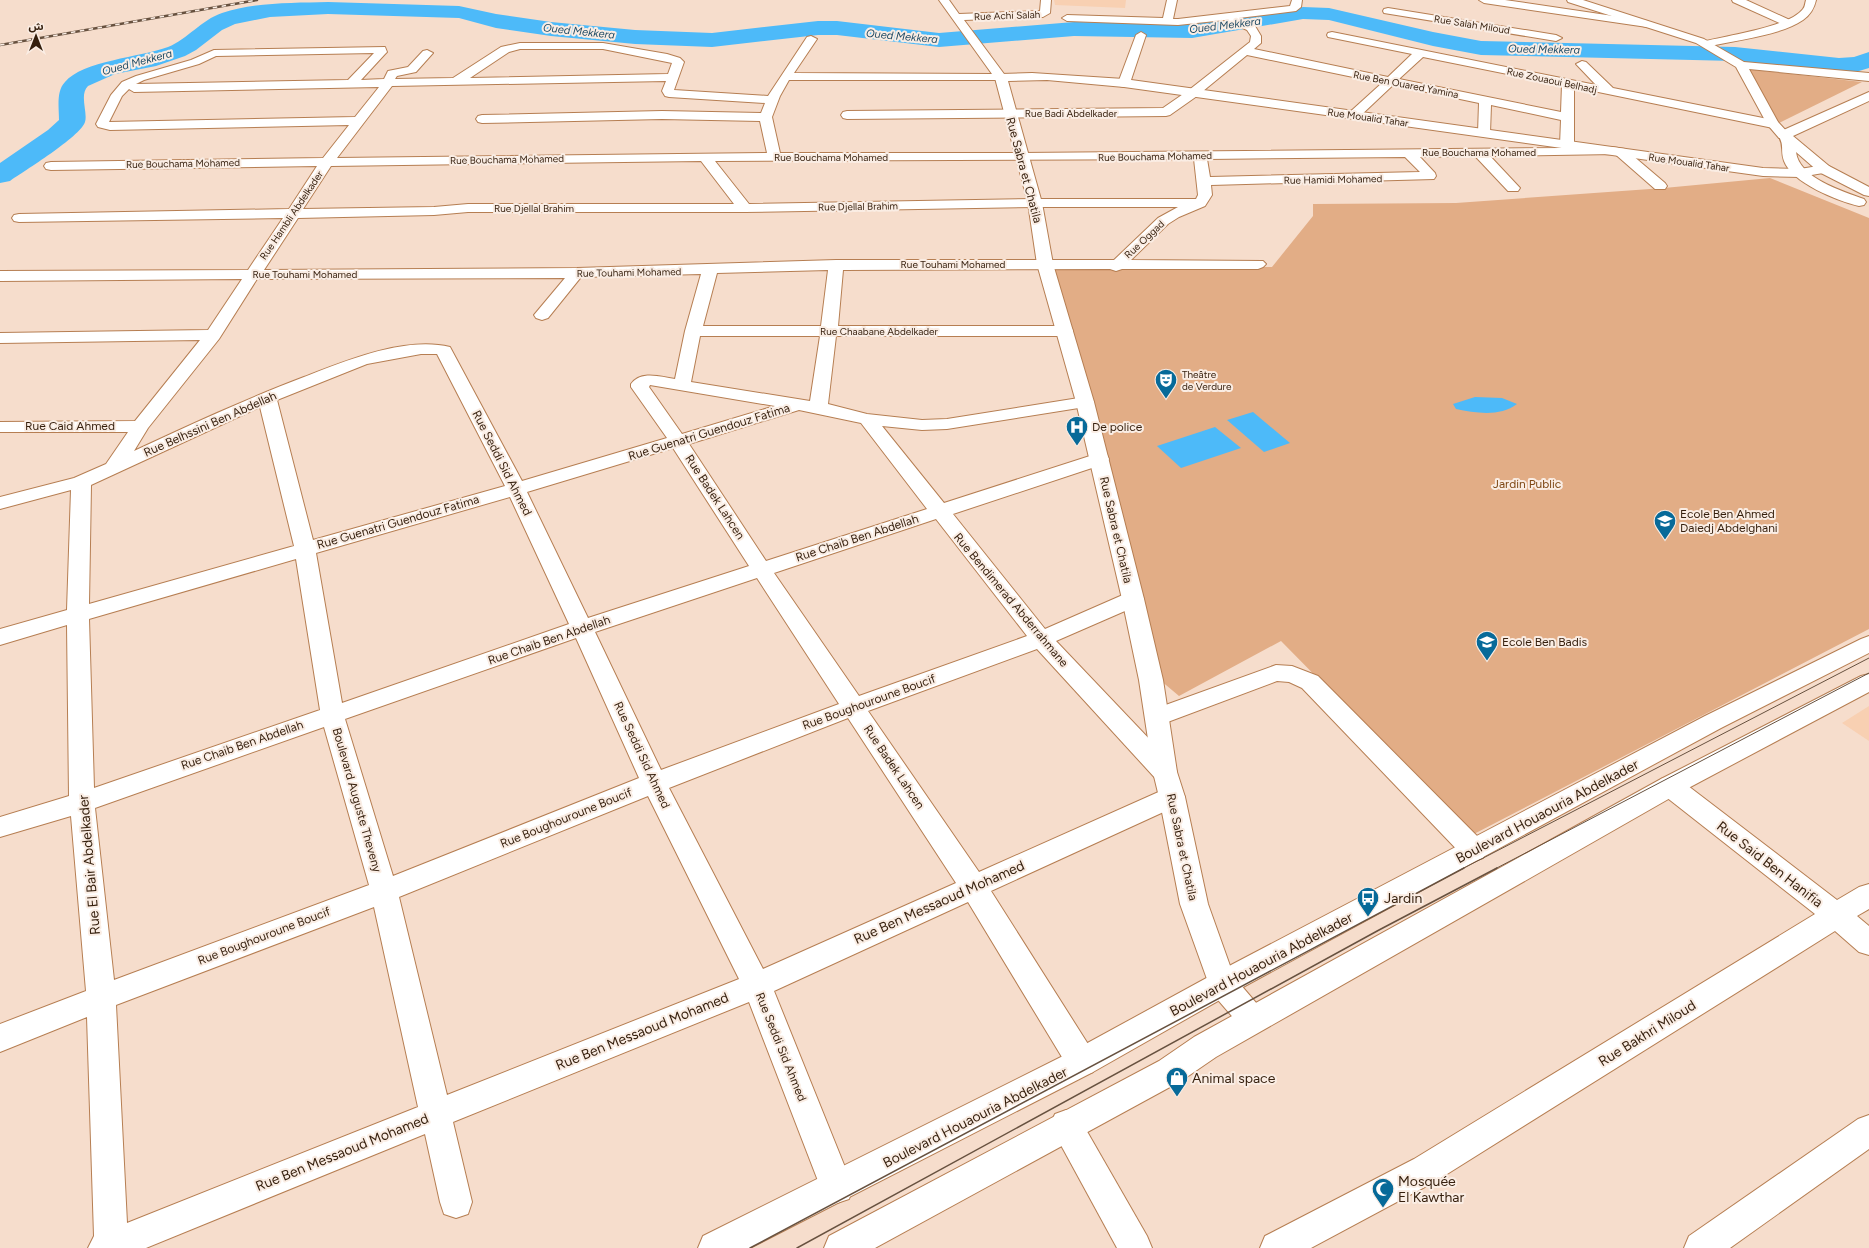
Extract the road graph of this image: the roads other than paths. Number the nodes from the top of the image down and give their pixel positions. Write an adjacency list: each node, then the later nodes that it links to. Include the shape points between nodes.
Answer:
1 (944, 0): 11 (street)
2 (1046, 0): 11 (street, Rue Achi Salah, via 1043,14)
3 (1172, 0): 14 (street)
4 (1484, 0): 8 (street)
5 (1572, 0): 16 (street)
6 (1737, 0): 15 (street)
7 (1811, 0): 15 (street, via 1807,11 1800,18)
8 (1503, 3): 16 (street); 17 (street)
9 (1296, 4): 12 (street)
10 (1388, 11): 17 (street, Rue Salah Miloud)
11 (956, 17): 34 (street)
12 (1228, 17): 14 (street); 24 (street, Rue Badi Abdelkader, via 1251,28 1256,36 1256,41)
13 (1067, 18): 14 (street)
14 (1167, 22)
15 (1788, 23): 23 (street)
16 (1647, 24): 23 (street)
17 (1487, 27): 20 (street); 21 (street, Rue Salah Miloud)
18 (1141, 36): 38 (street)
19 (1331, 36): 26 (street, Rue Zouaoui Belhadj)
20 (1480, 38)
21 (1556, 38)
22 (811, 39): 31 (street)
23 (1708, 44): 27 (street)
24 (1245, 51): 35 (street, Rue Ben Ouared Yamina); 43 (street, Rue Badi Abdelkader)
25 (427, 53): 37 (street, Rue Hambli Abdelkader, via 412,70 392,73)
26 (1420, 53): 35 (street); 39 (street, Rue Zouaoui Belhadj)
27 (1738, 63): 30 (street); 54 (street)
28 (1582, 64): 42 (street)
29 (1869, 74): 30 (street)
30 (1837, 75): 33 (street)
31 (786, 76): 34 (street, Rue Moualid Tahar); 45 (street)
32 (674, 77): 36 (street); 36 (street, via 678,62 667,57 603,46 534,46 505,49); 45 (street, via 668,90 669,94)
33 (1869, 77)
34 (1001, 78): 38 (street, Rue Moualid Tahar, via 1038,76); 47 (street, Rue Sabra et Chatila)
35 (1390, 81): 46 (street, Rue Ben Ouared Yamina); 49 (street)
36 (455, 82): 37 (street)
37 (388, 83): 40 (street); 53 (street, Rue Hambli Abdelkader)
38 (1124, 83): 43 (street, Rue Moualid Tahar)
39 (1568, 83): 42 (street, Rue Zouaoui Belhadj); 51 (street)
40 (351, 84): 41 (street); 41 (street, via 382,52 381,49 214,53 195,62 140,78)
41 (122, 88): 53 (street, via 102,122 104,126)
42 (1610, 92): 54 (street, Rue Zouaoui Belhadj)
43 (1193, 93): 47 (street, Rue Badi Abdelkader, via 1166,112); 49 (street, Rue Moualid Tahar)
44 (1869, 96): 56 (street)
45 (772, 100): 50 (street)
46 (1486, 100): 51 (street, Rue Ben Ouared Yamina); 55 (street)
47 (1009, 113): 48 (street, Rue Badi Abdelkader); 64 (street, Rue Sabra et Chatila)
48 (847, 114)
49 (1354, 115): 55 (street, Rue Moualid Tahar)
50 (766, 116): 52 (street, via 662,115); 62 (street)
51 (1567, 116): 57 (street)
52 (482, 119)
53 (360, 121): 65 (street, Rue Hambli Abdelkader)
54 (1773, 124): 56 (street)
55 (1484, 133): 57 (street, Rue Moualid Tahar)
56 (1786, 137): 67 (street); 68 (street, via 1791,162)
57 (1567, 145): 60 (street, Rue Moualid Tahar)
58 (1408, 152): 59 (street, Rue Bouchama Mohamed); 61 (street, Rue Bouchama Mohamed); 69 (street, Rue Hamidi Mohamed, via 1429,176)
59 (1478, 152): 60 (street, Rue Bouchama Mohamed); 71 (street)
60 (1616, 152): 68 (street, Rue Moualid Tahar, via 1735,169); 70 (street)
61 (1200, 155): 64 (street, Rue Bouchama Mohamed); 69 (street)
62 (774, 156): 63 (street, Rue Bouchama Mohamed); 64 (street, Rue Bouchama Mohamed)
63 (705, 157): 65 (street, Rue Bouchama Mohamed); 76 (street)
64 (1022, 157): 73 (street, Rue Sabra et Chatila)
65 (327, 162): 66 (street, Rue Bouchama Mohamed); 77 (street, Rue Hambli Abdelkader)
66 (51, 166)
67 (1824, 170): 68 (street, Rue Moualid Tahar); 72 (street)
68 (1800, 173): 75 (street, via 1817,184)
69 (1204, 181): 74 (street, via 1205,195)
70 (1660, 186)
71 (1512, 188)
72 (1869, 192)
73 (1035, 203): 74 (street, Rue Djellal Brahim); 76 (street, Rue Djellal Brahim); 79 (street, Rue Sabra et Chatila)
74 (1200, 203): 82 (street, Rue Oggad, via 1174,214 1158,225)
75 (1869, 206)
76 (744, 208): 77 (street, Rue Djellal Brahim, via 468,208 434,211)
77 (292, 213): 78 (street, Rue Djellal Brahim); 85 (street, Rue Hambli Abdelkader)
78 (19, 218)
79 (1045, 264): 81 (street, Rue Touhami Mohamed); 82 (street, Rue Touhami Mohamed); 90 (street, Rue Sabra et Chatila)
80 (1258, 264): 82 (street, Rue Touhami Mohamed)
81 (836, 266): 83 (street, Rue Touhami Mohamed); 88 (street)
82 (1116, 266)
83 (710, 270): 84 (street, Rue Touhami Mohamed); 89 (street)
84 (576, 273): 85 (street, Rue Touhami Mohamed); 87 (street)
85 (252, 274): 86 (street, Rue Touhami Mohamed); 91 (street, Rue Hambli Abdelkader)
86 (0, 276)
87 (542, 315)
88 (828, 330): 89 (street, Rue Chaabane Abdelkader); 90 (street, Rue Chaabane Abdelkader); 98 (street)
89 (692, 331): 94 (street)
90 (1065, 331): 96 (street, Rue Sabra et Chatila)
91 (214, 335): 92 (street); 100 (street, Rue Hambli Abdelkader)
92 (0, 338)
93 (420, 349): 95 (street, Rue Belhssini Ben Abdellah, via 363,360); 106 (street, Rue Seddi Sid Ahmed, via 444,351)
94 (682, 385): 97 (street); 102 (street, Rue Badek Lahcen, via 649,380 643,382 640,387)
95 (267, 397): 104 (street, Rue Belhssini Ben Abdellah); 109 (street, Boulevard Auguste Theveny)
96 (1085, 402): 99 (street, via 947,424 922,425); 103 (street, Rue Sabra et Chatila)
97 (796, 406): 98 (street); 102 (street, Rue Guenatri Guendouz Fatima)
98 (818, 409): 99 (street)
99 (867, 420): 108 (street, Rue Bendimerad Abderrahmane)
100 (140, 426): 101 (street, Rue Caid Ahmed); 104 (street, Rue Hambli Abdelkader)
101 (0, 427)
102 (678, 440): 106 (street, Rue Guenatri Guendouz Fatima); 110 (street, Rue Badek Lahcen)
103 (1100, 459): 108 (street, Rue Chaib Ben Abdellah); 111 (street, Rue Sabra et Chatila)
104 (112, 468): 105 (street, Rue Belhssini Ben Abdellah)
105 (81, 482): 107 (street, Rue Belhssini Ben Abdellah); 112 (street, Rue El Bair Abdelkader)
106 (516, 490): 109 (street, Rue Guenatri Guendouz Fatima); 113 (street, Rue Seddi Sid Ahmed)
107 (0, 503)
108 (939, 512): 110 (street, Rue Chaib Ben Abdellah); 115 (street, Rue Bendimerad Abderrahmane)
109 (305, 548): 112 (street, Rue Guenatri Guendouz Fatima); 119 (street, Boulevard Auguste Theveny)
110 (761, 569): 113 (street, Rue Chaib Ben Abdellah); 118 (street, Rue Badek Lahcen)
111 (1133, 599): 115 (street, Rue Boughouroune Boucif); 120 (street, Rue Sabra et Chatila)
112 (78, 616): 114 (street, Rue Guenatri Guendouz Fatima); 124 (street, Rue El Bair Abdelkader)
113 (582, 628): 119 (street, Rue Chaib Ben Abdellah); 121 (street, Rue Seddi Sid Ahmed)
114 (0, 637)
115 (1041, 639): 118 (street, Rue Boughouroune Boucif); 122 (street, Rue Bendimerad Abderrahmane)
116 (1869, 644): 126 (street, Boulevard Houaouria Abdelkader, via 1713,722)
117 (1869, 682): 123 (street)
118 (854, 707): 121 (street, Rue Boughouroune Boucif); 127 (street, Rue Badek Lahcen)
119 (332, 714): 124 (street, Rue Chaib Ben Abdellah); 128 (street, Boulevard Auguste Theveny)
120 (1157, 717): 122 (street, Rue Sabra et Chatila); 126 (street, via 1276,673 1292,674 1310,682)
121 (654, 783): 128 (street, Rue Boughouroune Boucif); 133 (street, Rue Seddi Sid Ahmed)
122 (1169, 785): 127 (street, Rue Ben Messaoud Mohamed); 132 (street, Rue Sabra et Chatila, via 1194,904)
123 (1670, 786): 130 (street, Rue Said Ben Hanifia); 135 (street)
124 (82, 802): 125 (street, Rue Chaib Ben Abdellah); 134 (street, Rue El Bair Abdelkader)
125 (0, 827)
126 (1474, 850): 132 (street, Boulevard Houaouria Abdelkader)
127 (973, 886): 133 (street, Rue Ben Messaoud Mohamed); 137 (street, Rue Badek Lahcen)
128 (384, 891): 134 (street, Rue Boughouroune Boucif); 138 (street, Boulevard Auguste Theveny)
129 (1869, 895): 130 (street, Rue Bakhri Miloud)
130 (1836, 915): 131 (street, Rue Said Ben Hanifia); 147 (street, Rue Bakhri Miloud, via 1425,1170)
131 (1869, 943)
132 (1222, 984): 135 (street); 137 (street, Boulevard Houaouria Abdelkader)
133 (757, 986): 138 (street, Rue Ben Messaoud Mohamed); 141 (street, Rue Seddi Sid Ahmed)
134 (101, 998): 136 (street, Rue Boughouroune Boucif); 143 (street, Rue El Bair Abdelkader)
135 (1252, 1020): 139 (street, via 1170,1071)
136 (0, 1038)
137 (1082, 1062): 141 (street, Boulevard Houaouria Abdelkader)
138 (435, 1115): 142 (street, Boulevard Auguste Theveny); 143 (street, Rue Ben Messaoud Mohamed)
139 (1066, 1125): 145 (street); 146 (street)
140 (1869, 1130): 148 (street)
141 (837, 1187): 144 (street, Boulevard Houaouria Abdelkader)
142 (456, 1202)
143 (109, 1247)
144 (716, 1248)
145 (841, 1248)
146 (1135, 1248)
147 (1278, 1248)
148 (1701, 1248)

